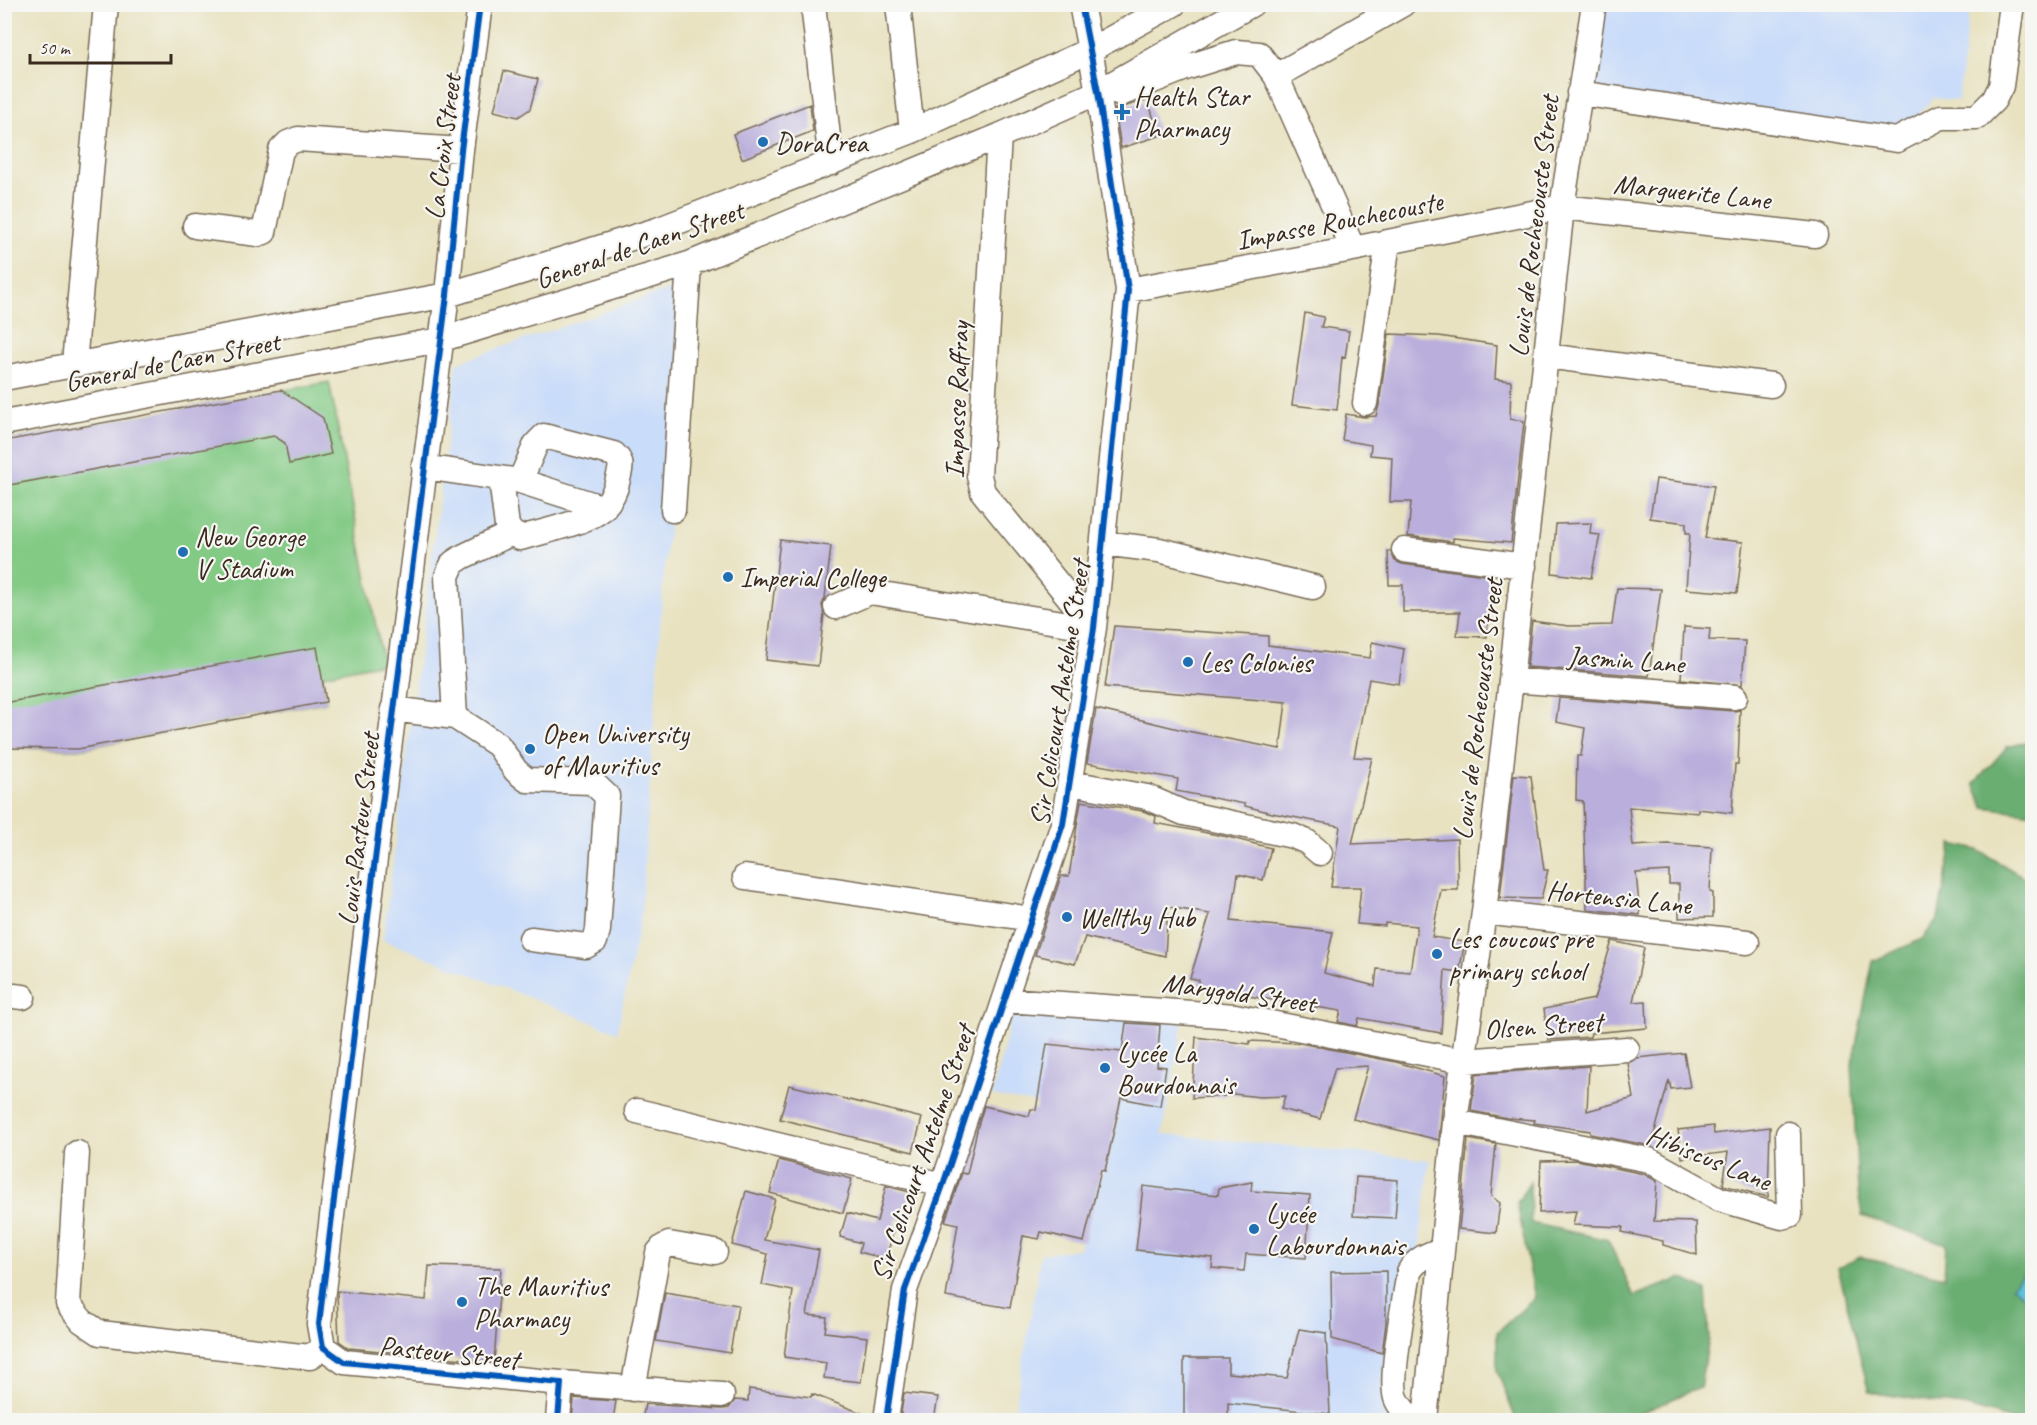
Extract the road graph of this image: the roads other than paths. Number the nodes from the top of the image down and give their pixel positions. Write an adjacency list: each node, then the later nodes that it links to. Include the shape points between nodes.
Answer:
1 (106, 4): 29 (street)
2 (480, 4): 17 (street, La Croix Street)
3 (813, 4): 18 (street)
4 (898, 4): 15 (street)
5 (1081, 4): 11 (street, Sir Celicourt Antelme Street)
6 (1174, 4): 11 (street, General de Caen Street)
7 (1252, 4): 14 (street, General de Caen Street)
8 (1403, 4): 12 (street)
9 (1594, 4): 13 (street, Louis de Rochecouste Street)
10 (2012, 4): 13 (street, via 2001,86 1994,100 1977,117 1941,117 1897,140)
11 (1090, 50): 14 (street, Sir Celicourt Antelme Street); 15 (street, General de Caen Street)
12 (1276, 76): 14 (street, via 1259,54 1236,52); 23 (street)
13 (1580, 93): 19 (street, Louis de Rochecouste Street)
14 (1098, 98): 16 (street, General de Caen Street); 25 (street, Sir Celicourt Antelme Street)
15 (912, 131): 18 (street, General de Caen Street)
16 (999, 136): 24 (street, General de Caen Street); 44 (street, Impasse Raffray, via 979,476 983,492)
17 (461, 150): 20 (street, via 298,139 280,150 264,232); 26 (street, La Croix Street)
18 (831, 163): 26 (street, General de Caen Street, via 657,230)
19 (1562, 207): 21 (street, Marguerite Lane); 22 (street, Impasse Rouchecouste); 28 (street, Louis de Rochecouste Street)
20 (195, 226)
21 (1815, 235)
22 (1388, 242): 23 (street, Impasse Rouchecouste); 32 (street)
23 (1353, 249): 25 (street, Impasse Rouchecouste)
24 (689, 264): 27 (street, General de Caen Street); 37 (street)
25 (1128, 290): 39 (street, Sir Celicourt Antelme Street)
26 (447, 295): 27 (street, La Croix Street); 29 (street, General de Caen Street)
27 (440, 340): 33 (street, General de Caen Street); 34 (street, Louis Pasteur Street)
28 (1546, 356): 31 (street); 41 (street, Louis de Rochecouste Street)
29 (74, 364): 30 (street, General de Caen Street)
30 (4, 378)
31 (1771, 385)
32 (1365, 403)
33 (4, 423)
34 (424, 467): 35 (street); 47 (street, Louis Pasteur Street)
35 (510, 480): 36 (street); 36 (street, via 544,436 614,454 621,465 615,491); 38 (street, via 507,526)
36 (604, 508): 38 (street, via 593,516 520,538)
37 (673, 510)
38 (512, 533): 48 (street, via 453,563 447,576)
39 (1103, 543): 42 (street, via 1160,550); 44 (street, Sir Celicourt Antelme Street)
40 (1404, 550): 41 (street)
41 (1524, 566): 45 (street, Louis de Rochecouste Street)
42 (1313, 587)
43 (836, 607): 44 (street, via 870,592)
44 (1094, 628): 49 (street, Sir Celicourt Antelme Street)
45 (1511, 680): 46 (street, Jasmin Lane); 52 (street, Louis de Rochecouste Street)
46 (1735, 697)
47 (393, 709): 48 (street); 66 (street, Louis Pasteur Street)
48 (455, 717): 54 (street, via 498,745 527,780 592,782 607,796 595,940 586,946)
49 (1071, 783): 50 (street, via 1147,797 1184,813 1293,836); 53 (street, Sir Celicourt Antelme Street, via 1063,824)
50 (1320, 853)
51 (745, 877): 53 (street)
52 (1484, 912): 55 (street, Hortensia Lane); 58 (street, Louis de Rochecouste Street)
53 (1032, 919): 56 (street, Sir Celicourt Antelme Street)
54 (531, 939)
55 (1747, 942)
56 (1005, 1000): 58 (street, Marygold Street, via 1234,1016); 63 (street, Sir Celicourt Antelme Street)
57 (1627, 1049): 58 (street, Olsen Street)
58 (1463, 1061): 60 (street, Louis de Rochecouste Street)
59 (637, 1111): 63 (street)
60 (1455, 1122): 61 (street, Hibiscus Lane, via 1649,1160 1719,1199 1782,1217 1790,1215); 64 (street, Louis de Rochecouste Street)
61 (1788, 1134)
62 (77, 1154): 66 (street, via 68,1304 82,1321 100,1333 310,1357)
63 (943, 1185): 71 (street, Sir Celicourt Antelme Street, via 905,1290)
64 (1442, 1250): 72 (street, via 1425,1255 1408,1272 1394,1375 1396,1398); 73 (street, Louis de Rochecouste Street)
65 (715, 1252): 68 (street, via 669,1244 658,1253)
66 (321, 1336): 67 (street, Pasteur Street, via 344,1362)
67 (561, 1383): 68 (street, Pasteur Street); 70 (street)
68 (633, 1389): 69 (street, Pasteur Street)
69 (722, 1395)
70 (558, 1420)
71 (886, 1420)
72 (1414, 1420)
73 (1425, 1420)

